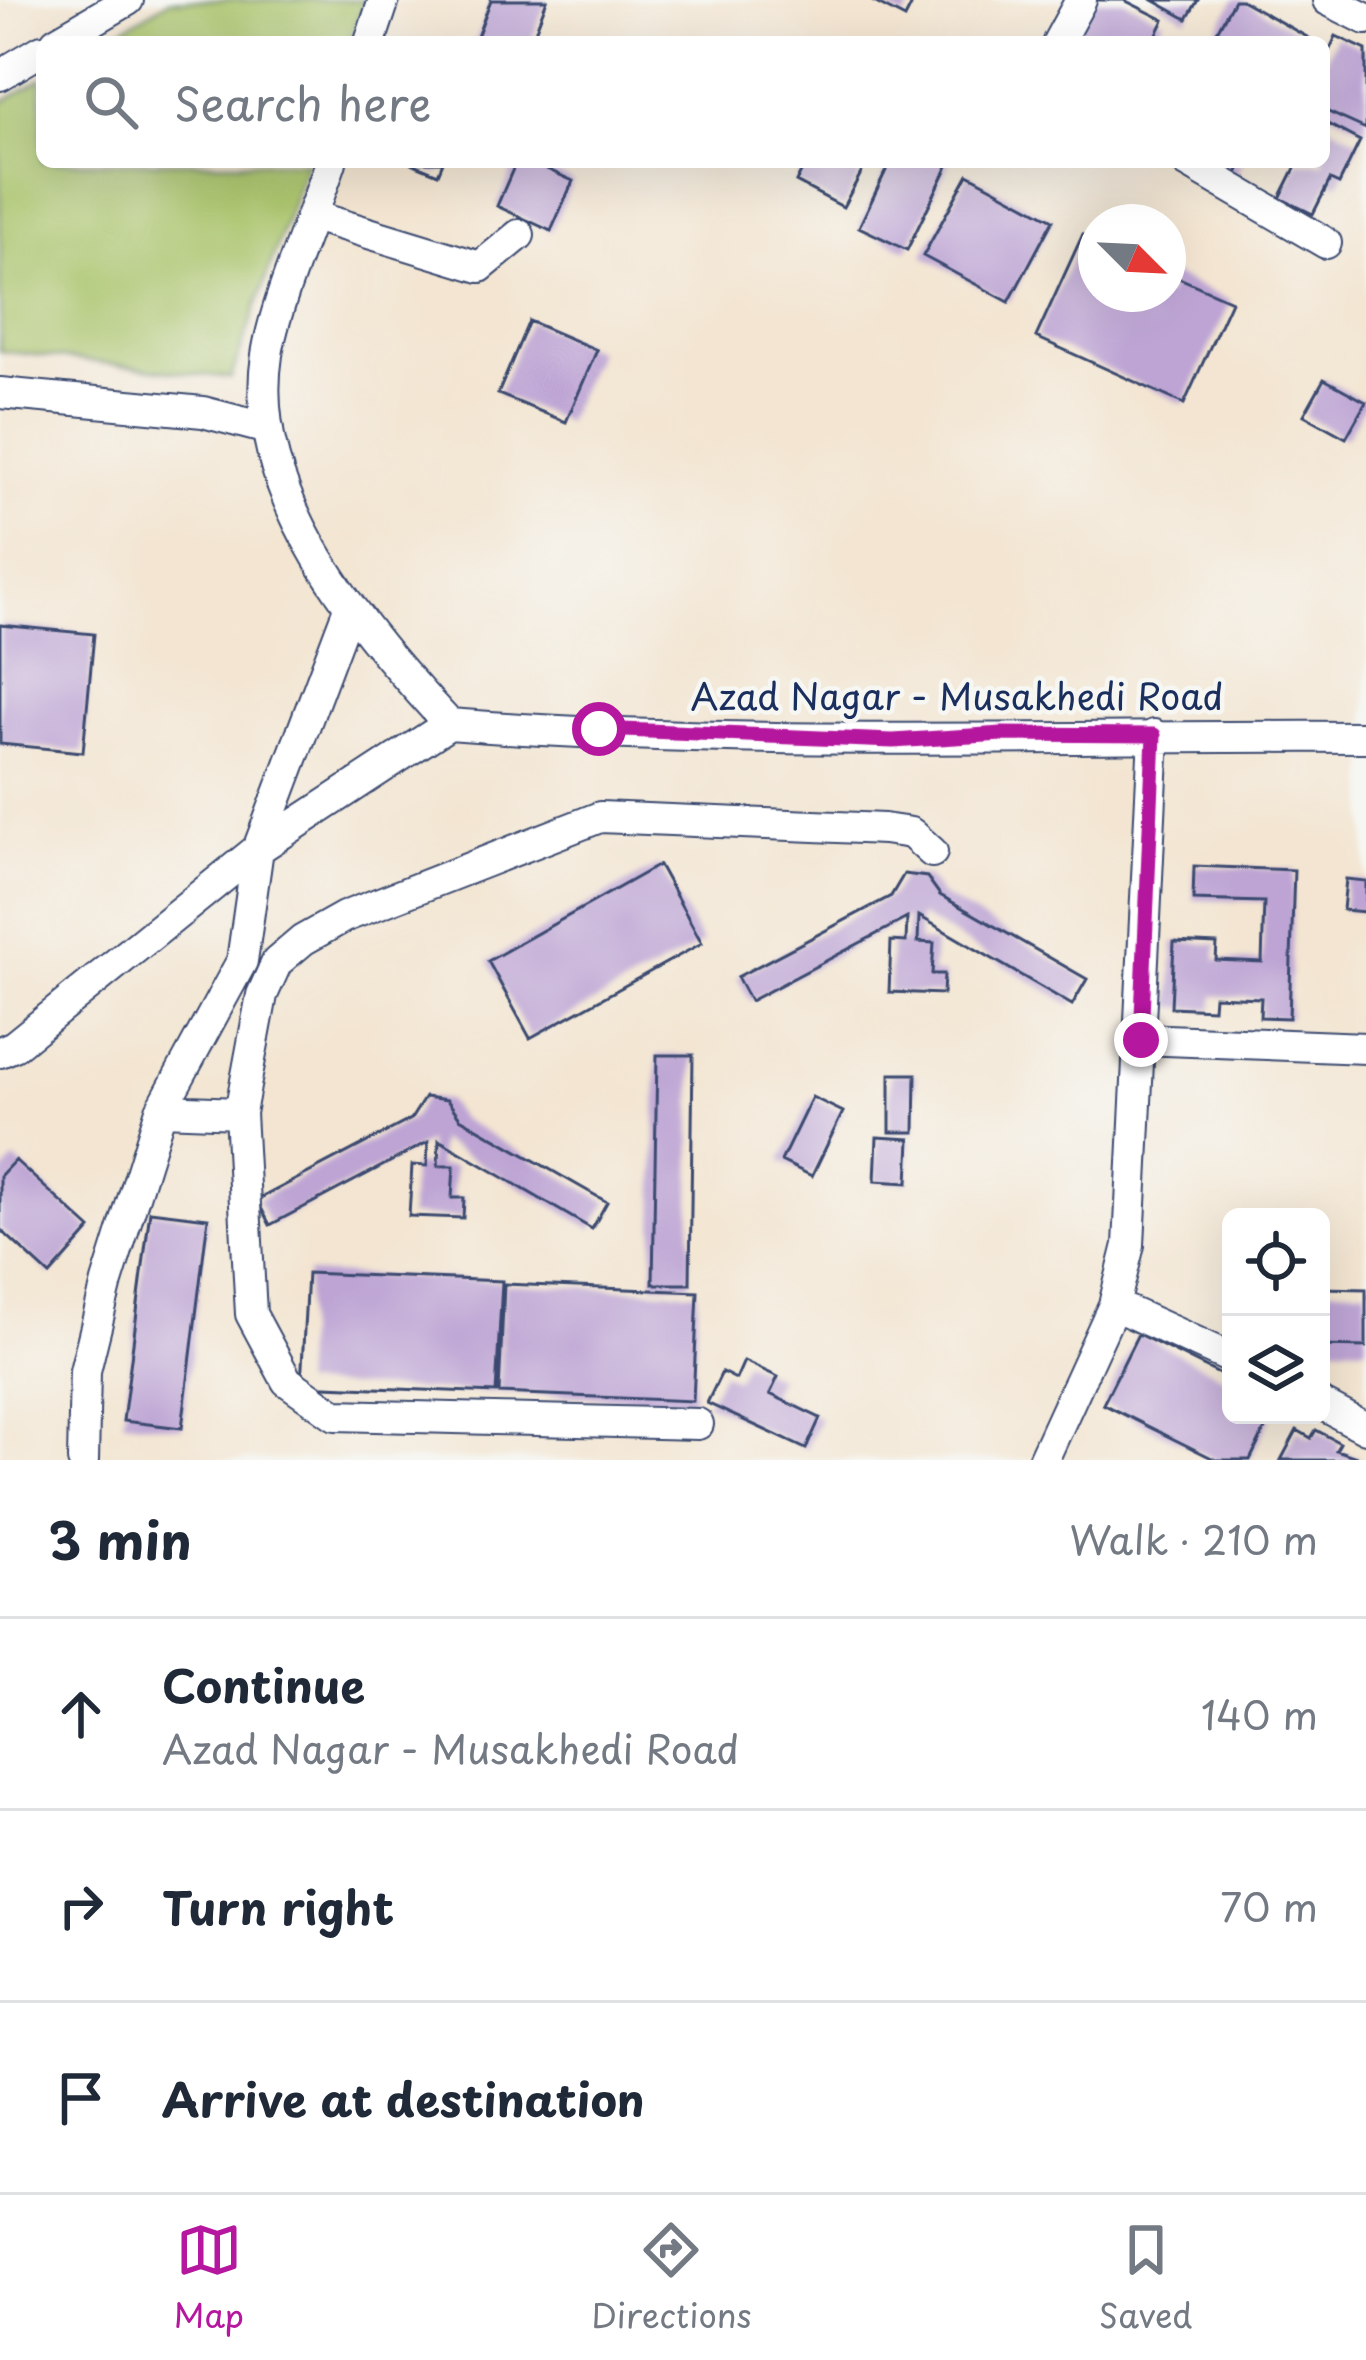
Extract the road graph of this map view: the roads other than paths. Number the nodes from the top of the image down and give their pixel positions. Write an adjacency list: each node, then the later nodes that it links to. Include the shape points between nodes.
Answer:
1 (128, 0): 6 (street)
2 (384, 0): 7 (street)
3 (1081, 0): 8 (street)
4 (1328, 0): 5 (street)
5 (1366, 19)
6 (66, 36)
7 (372, 36)
8 (1061, 36)
9 (36, 54): 10 (street)
10 (0, 75)
11 (329, 168): 13 (street)
12 (1197, 168): 15 (street)
13 (313, 216): 14 (street, via 480,267); 17 (street, via 267,355)
14 (519, 235)
15 (1326, 243)
16 (0, 393): 17 (street, via 203,412)
17 (268, 429): 18 (street, via 298,521)
18 (349, 608): 19 (street); 22 (street)
19 (449, 724): 20 (street, Azad Nagar - Musakhedi Road, via 893,741); 22 (street)
20 (1154, 735): 21 (street, Azad Nagar - Musakhedi Road); 26 (street)
21 (1366, 737)
22 (258, 849): 24 (street); 28 (street)
23 (932, 852): 25 (street, via 911,832 600,817 344,917)
24 (242, 961): 25 (street); 29 (street)
25 (275, 968): 30 (street, via 262,995)
26 (1141, 1040): 27 (street); 31 (street, via 1129,1245)
27 (1366, 1048)
28 (0, 1052)
29 (161, 1110): 30 (street); 34 (street, via 85,1371)
30 (240, 1113): 33 (street, via 251,1314 287,1382 306,1396 335,1415)
31 (1114, 1305): 32 (street); 35 (street)
32 (1222, 1354)
33 (698, 1424)
34 (83, 1460)
35 (1042, 1460)

